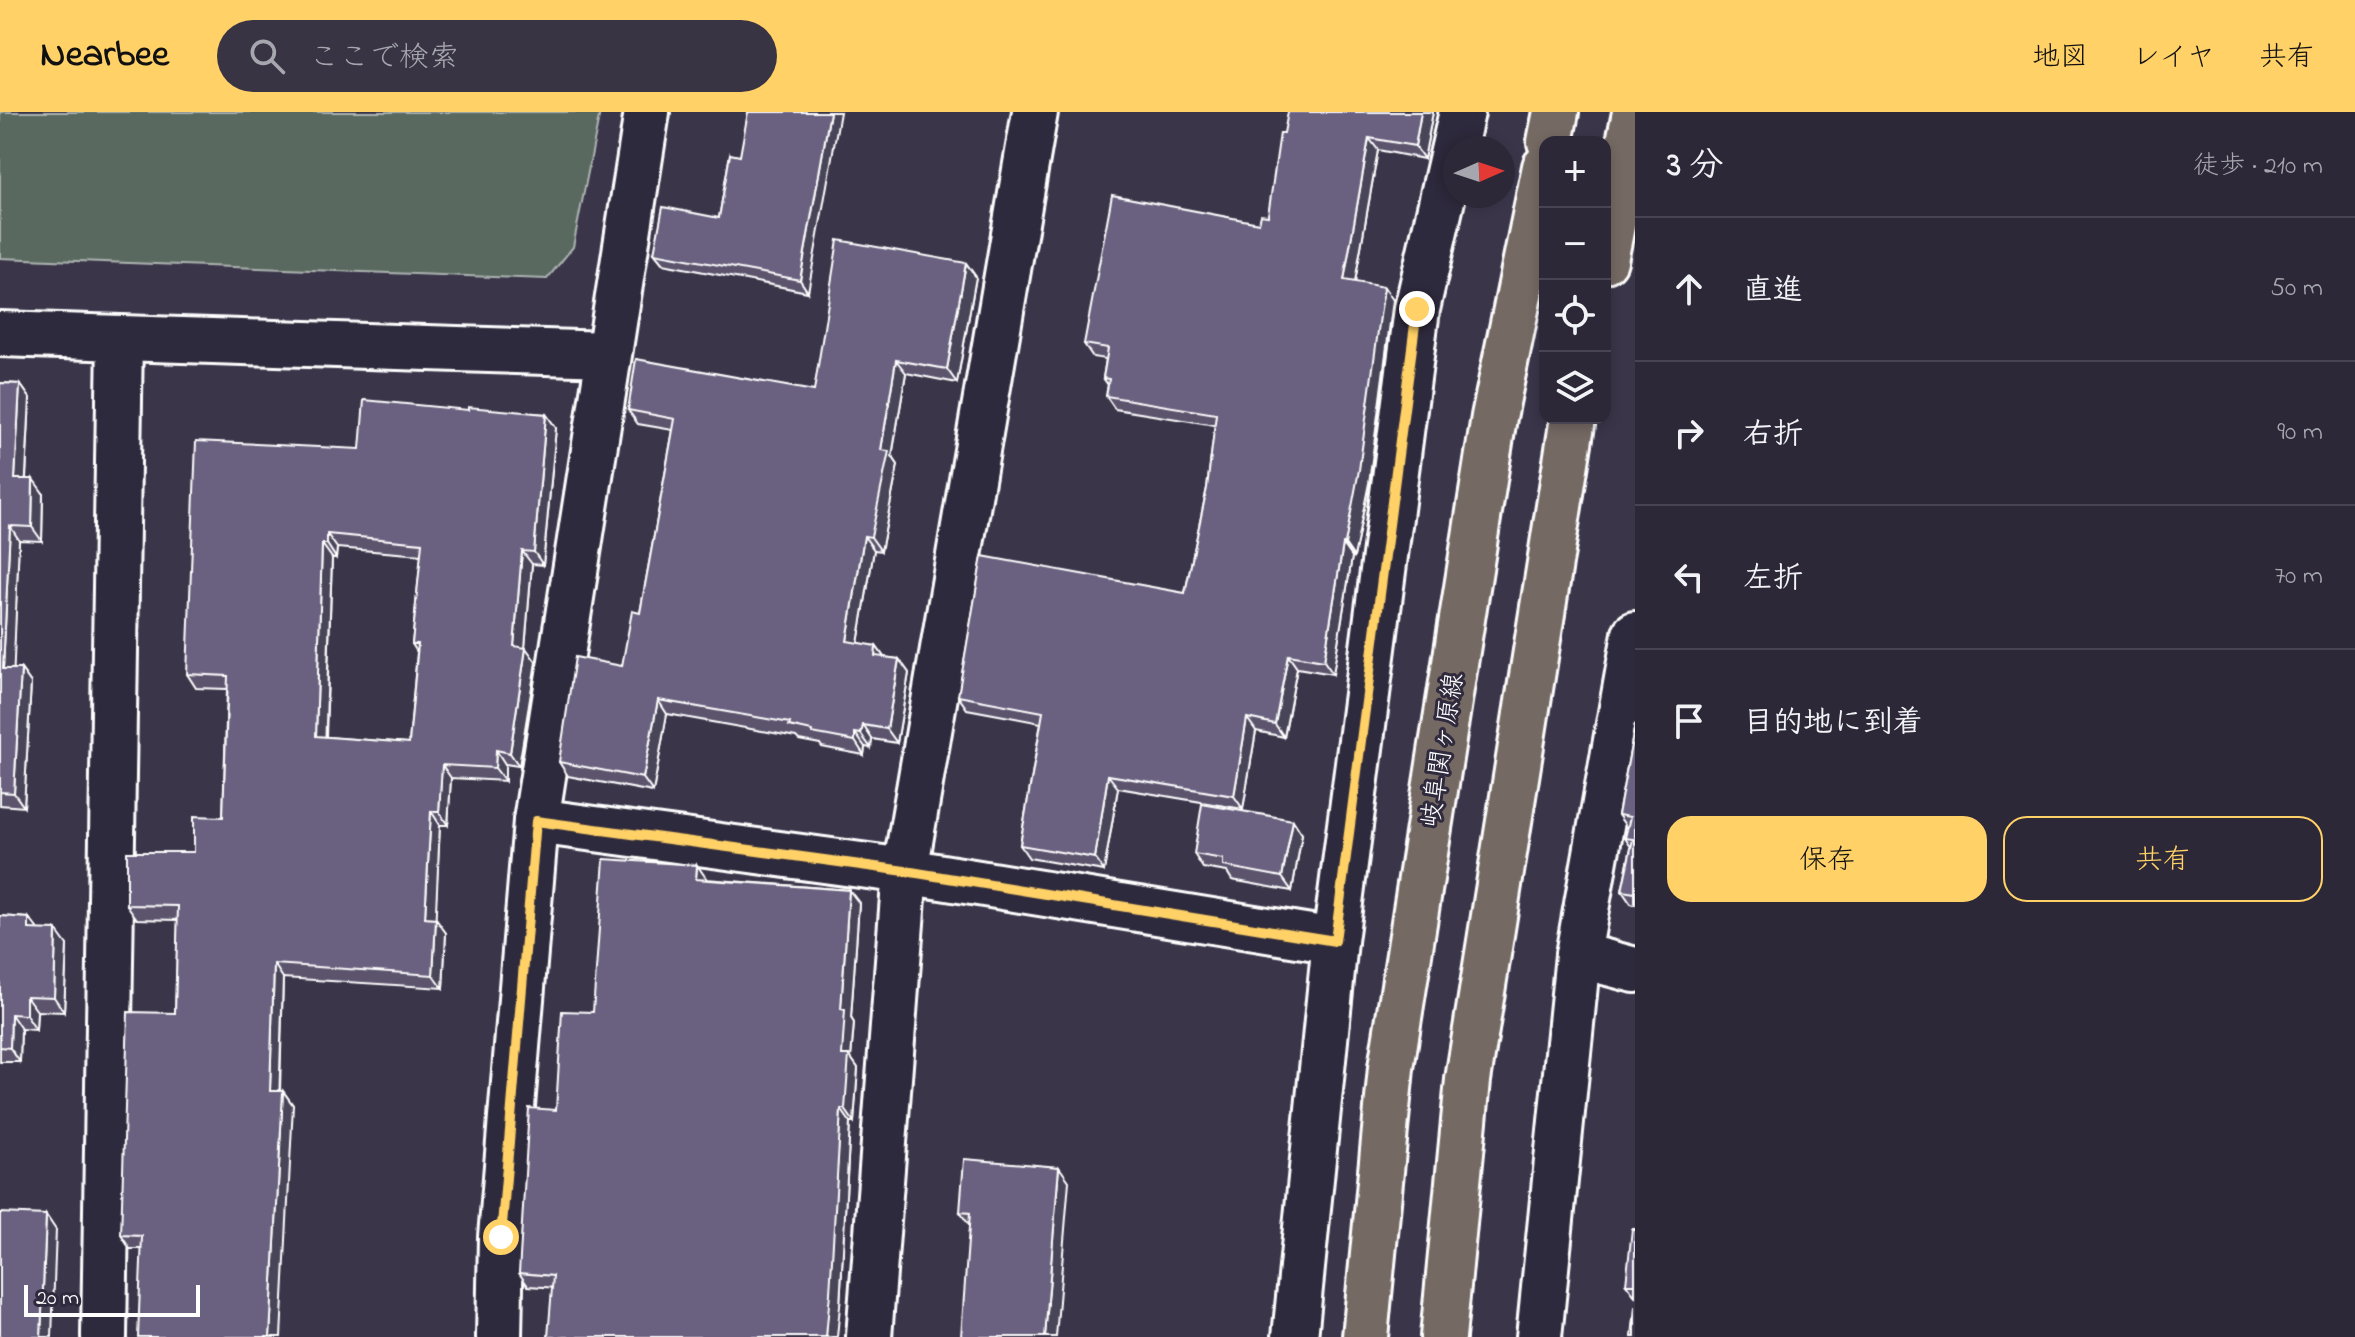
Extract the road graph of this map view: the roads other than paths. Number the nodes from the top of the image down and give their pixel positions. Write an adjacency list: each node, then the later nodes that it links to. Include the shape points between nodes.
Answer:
1 (647, 112): 11 (street)
2 (1035, 112): 15 (street)
3 (1462, 112): 16 (street, via 1417,309)
4 (1556, 112): 6 (main road)
5 (1635, 113): 8 (main road)
6 (1551, 136)
7 (1539, 196): 23 (main road, 岐阜関ヶ原線, via 1494,417 1391,1068)
8 (1611, 231)
9 (0, 334): 10 (street)
10 (120, 338): 11 (street); 19 (street)
11 (608, 354): 14 (street)
12 (1572, 424): 24 (main road, via 1468,1080)
13 (1635, 634): 17 (street)
14 (536, 821): 15 (street); 20 (street, via 501,1237)
15 (905, 871): 16 (street); 21 (street)
16 (1335, 941): 22 (street)
17 (1578, 955): 18 (street); 25 (street)
18 (1635, 970)
19 (104, 1337)
20 (499, 1337)
21 (869, 1337)
22 (1295, 1337)
23 (1365, 1337)
24 (1443, 1337)
25 (1539, 1337)

